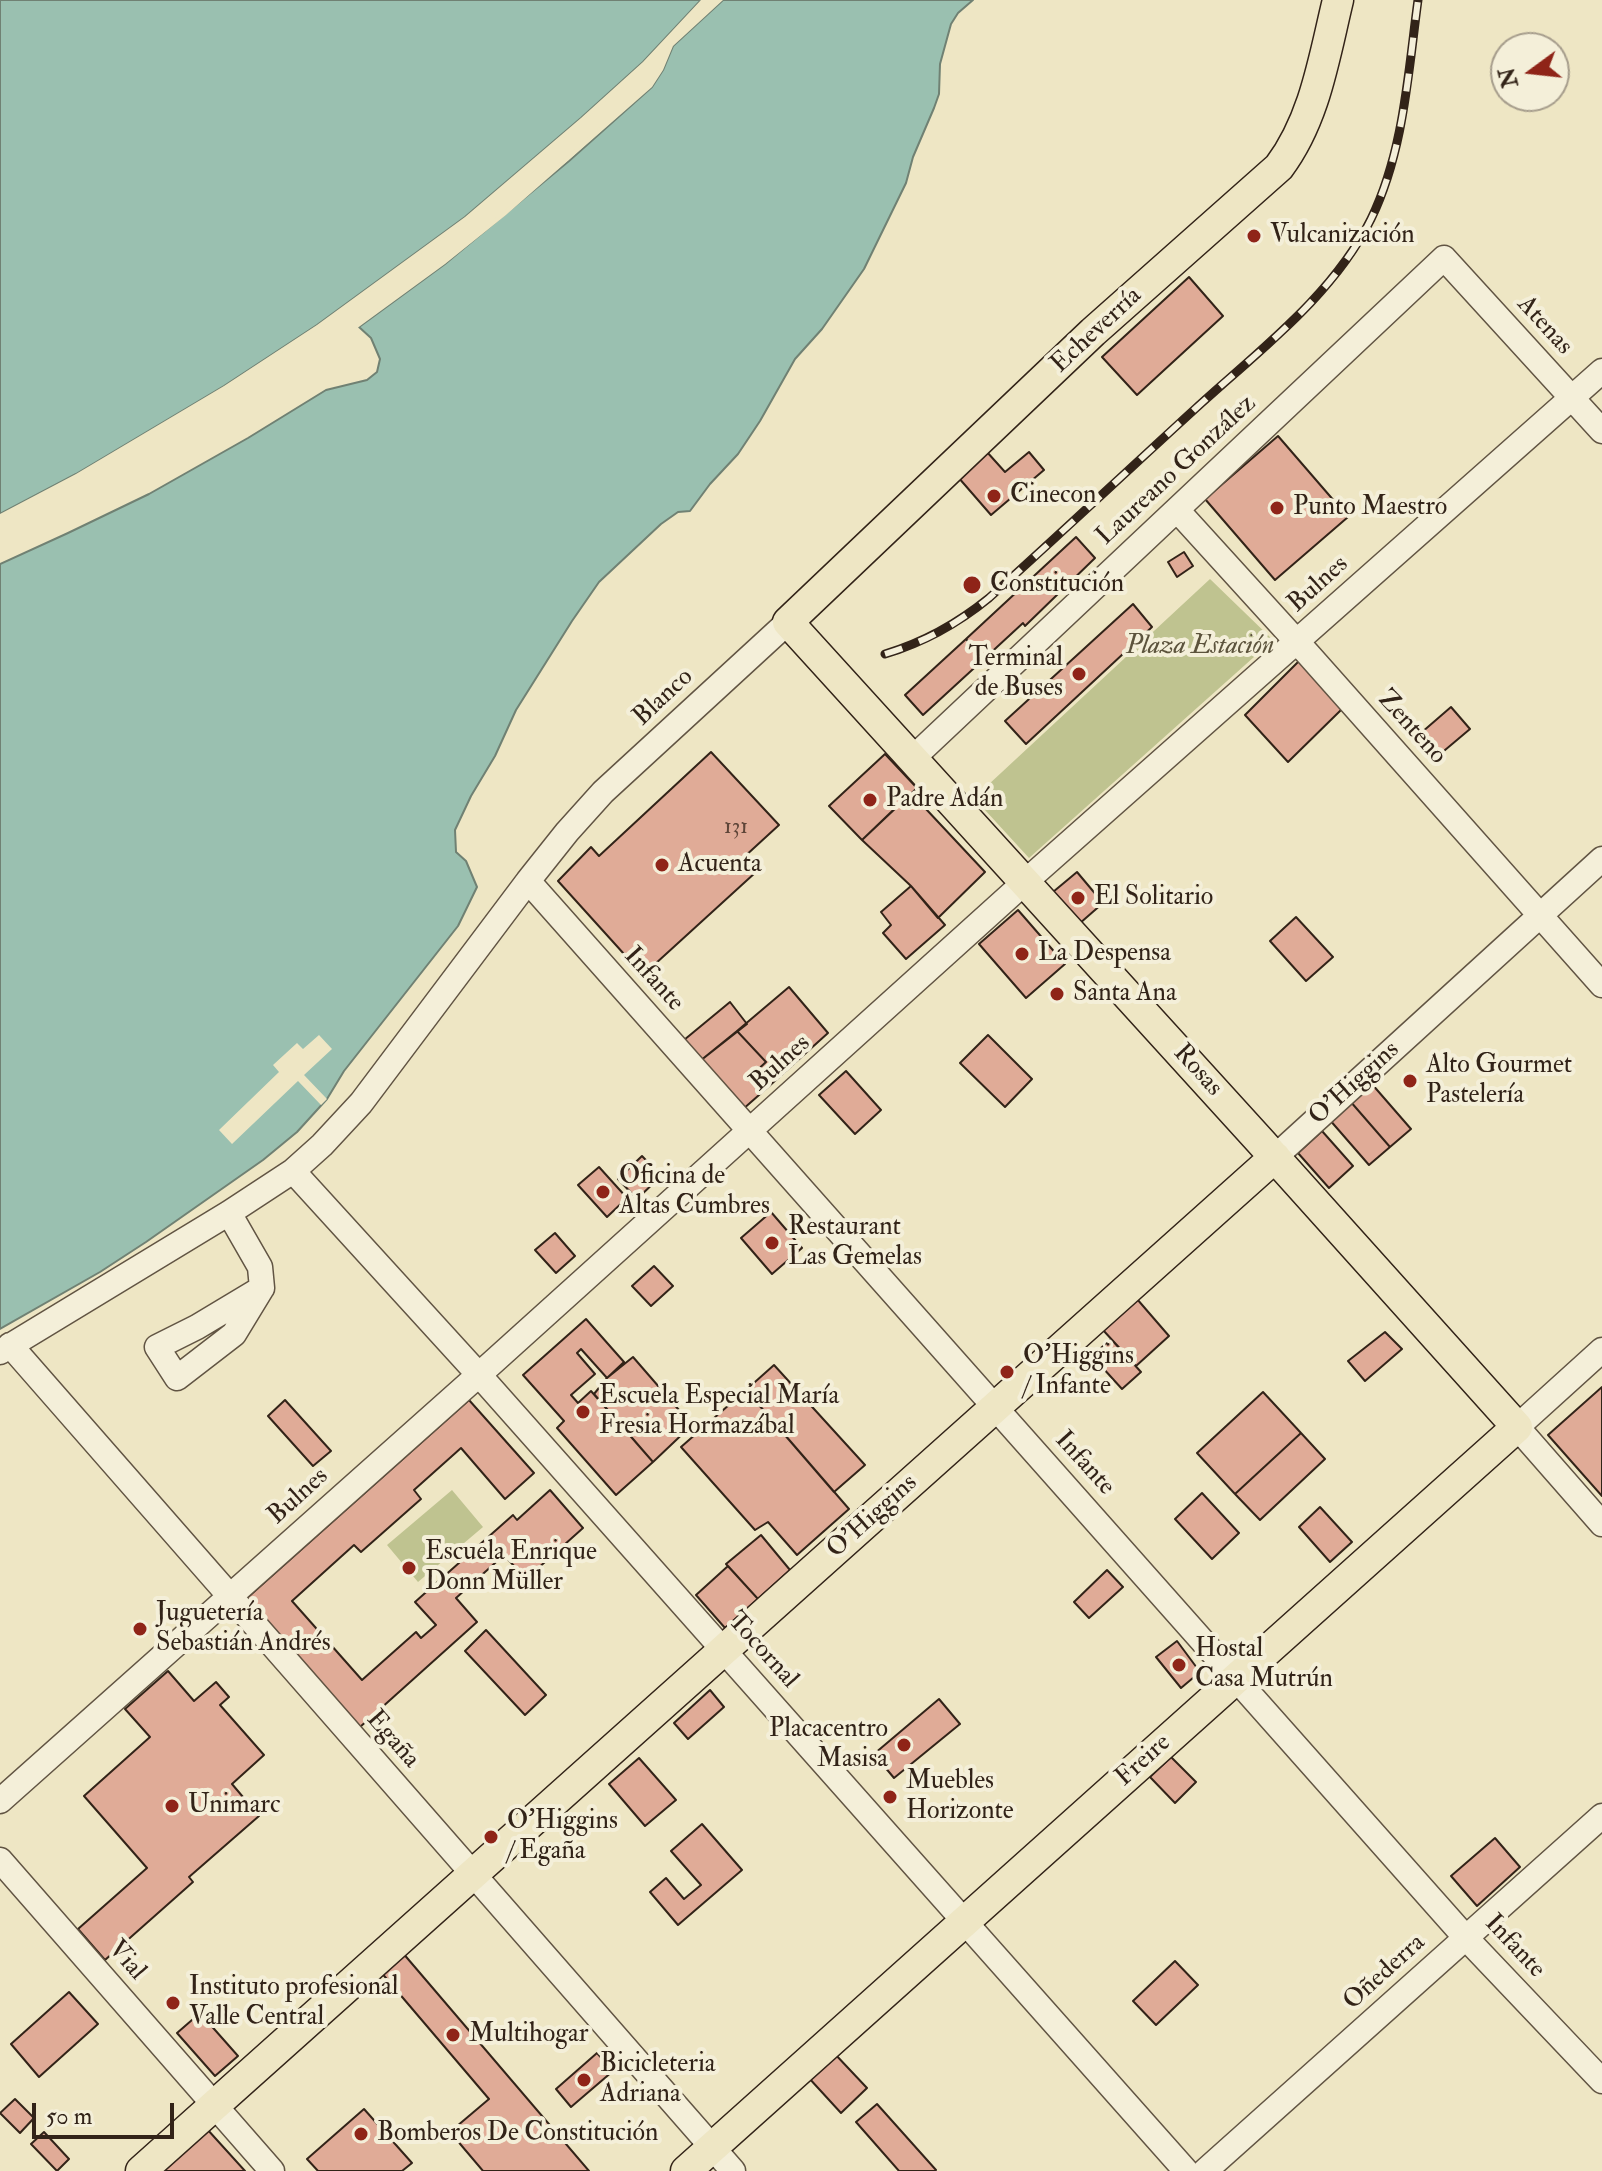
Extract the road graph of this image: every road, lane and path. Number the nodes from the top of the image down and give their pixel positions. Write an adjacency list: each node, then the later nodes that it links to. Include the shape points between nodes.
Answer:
1 (1338, 0): 7 (main road, Echeverría, via 1309,114 1279,167 1093,332)
2 (1444, 258): 4 (street, Atenas); 6 (street, Laureano González)
3 (1602, 371): 4 (street, Bulnes)
4 (1572, 398): 5 (street, Atenas); 8 (street, Bulnes)
5 (1602, 431)
6 (1177, 510): 8 (street, Zenteno); 9 (street, Laureano González)
7 (788, 622): 9 (main road, Rosas); 11 (street, Blanco, via 603,792)
8 (1297, 642): 12 (street, Bulnes); 13 (street, Zenteno)
9 (913, 758): 12 (main road, Rosas)
10 (1602, 859): 13 (street, O'Higgins)
11 (528, 881): 15 (street, Infante); 17 (street, Blanco, via 361,1103)
12 (1025, 882): 15 (street, Bulnes); 16 (main road, Rosas)
13 (1540, 915): 14 (street, Zenteno); 16 (street, O'Higgins)
14 (1602, 985)
15 (750, 1131): 22 (street, Bulnes); 23 (street, Infante)
16 (1275, 1157): 23 (main road, O'Higgins); 24 (main road, Rosas)
17 (293, 1171): 18 (street, Blanco); 22 (street, Tocornal)
18 (229, 1213): 19 (street, via 260,1267); 20 (street, Blanco)
19 (262, 1288)
20 (5, 1348): 26 (street, Egaña)
21 (1602, 1350): 24 (street, Freire)
22 (479, 1375): 26 (street, Bulnes); 27 (street, Tocornal)
23 (995, 1407): 27 (main road, O'Higgins); 28 (street, Infante)
24 (1517, 1427): 25 (street, Rosas); 28 (main road, Freire)
25 (1602, 1524)
26 (230, 1596): 29 (street, Bulnes); 32 (street, Egaña)
27 (723, 1650): 32 (main road, O'Higgins); 33 (street, Tocornal)
28 (1236, 1678): 33 (main road, Freire); 34 (street, Infante)
29 (0, 1801)
30 (1602, 1816): 34 (street, Oñederra)
31 (0, 1860): 36 (street, Vial)
32 (473, 1874): 36 (main road, O'Higgins); 37 (street, Egaña)
33 (964, 1922): 37 (main road, Freire); 42 (street, Tocornal)
34 (1466, 1938): 35 (street, Infante); 43 (street, Oñederra)
35 (1602, 2081)
36 (214, 2105): 38 (main road, O'Higgins); 39 (street, Vial)
37 (712, 2147): 40 (main road, Freire); 41 (street, Egaña)
38 (141, 2171)
39 (272, 2171)
40 (686, 2171)
41 (733, 2171)
42 (1186, 2171)
43 (1205, 2171)

